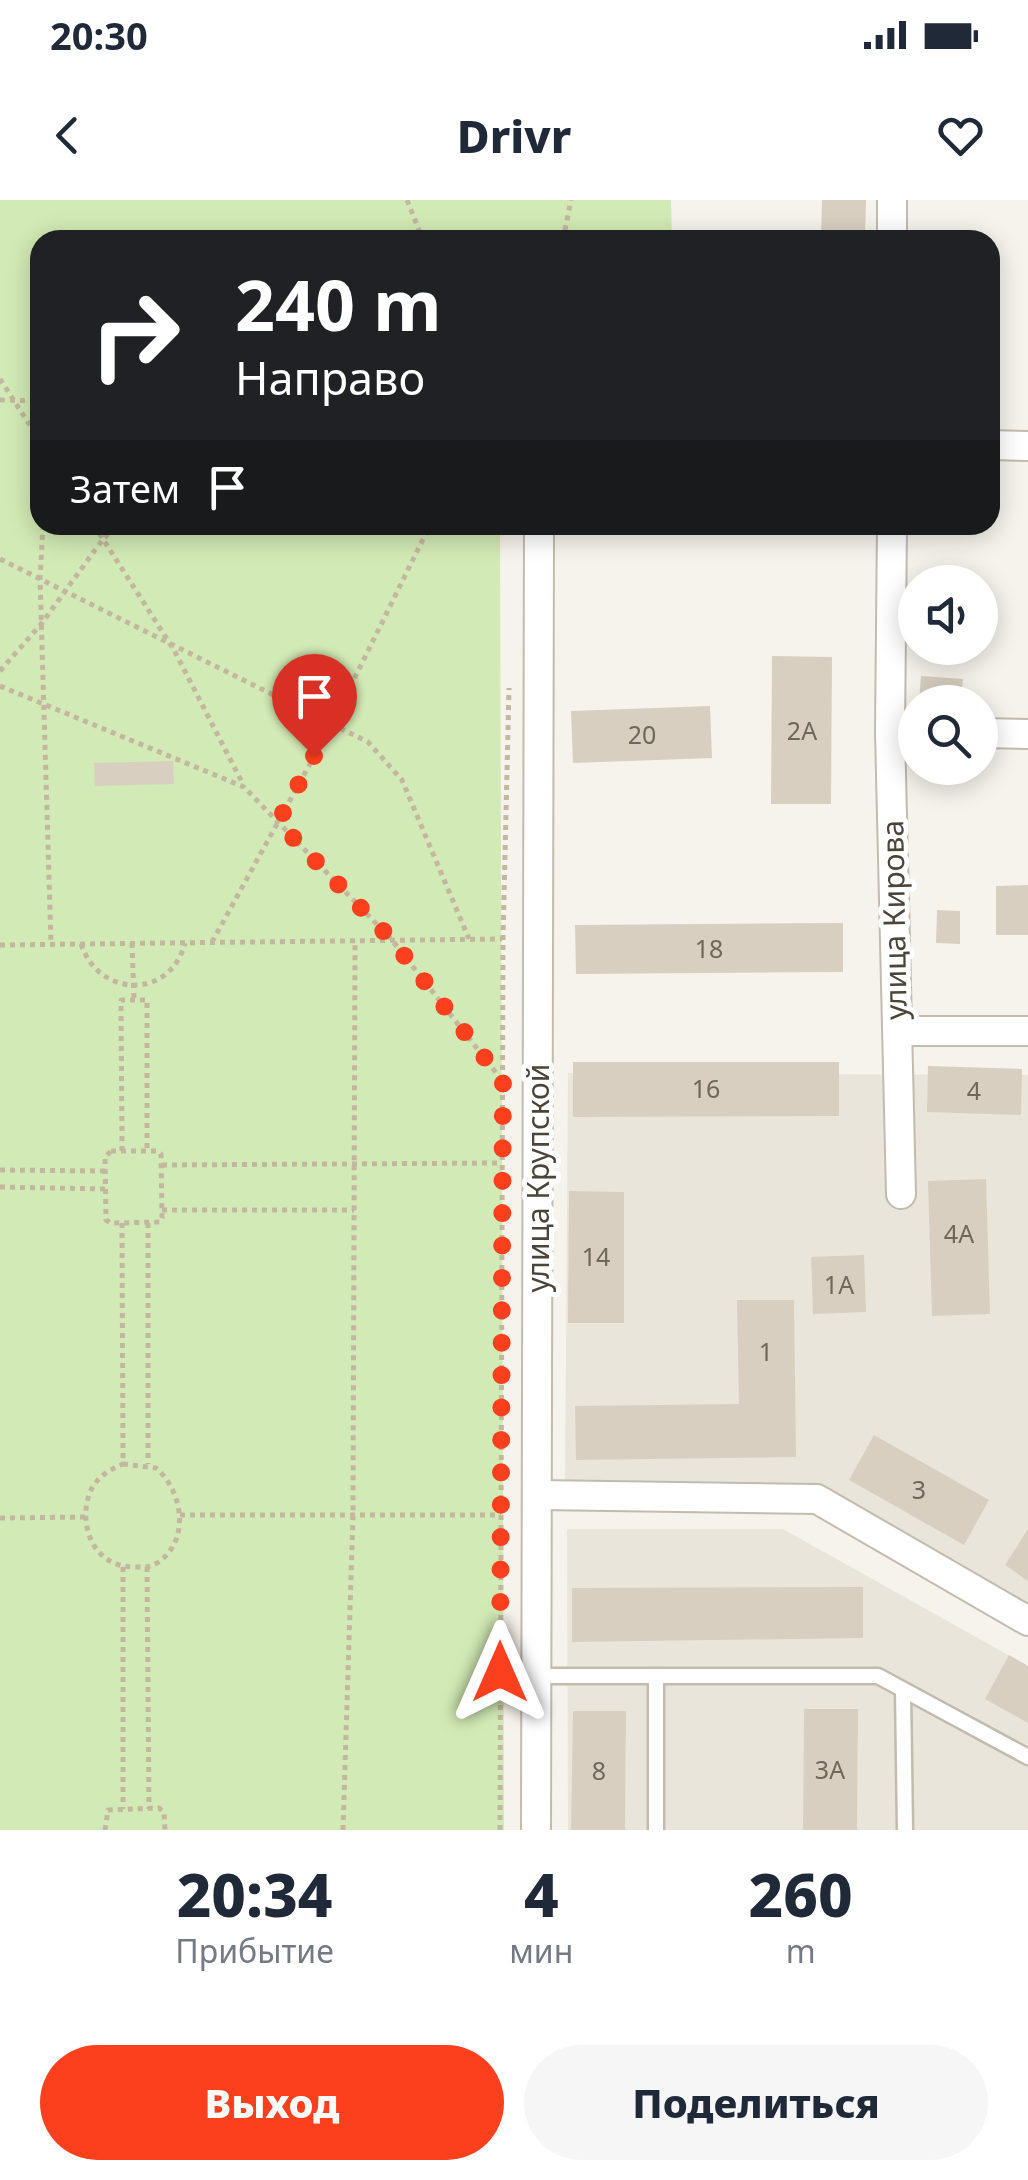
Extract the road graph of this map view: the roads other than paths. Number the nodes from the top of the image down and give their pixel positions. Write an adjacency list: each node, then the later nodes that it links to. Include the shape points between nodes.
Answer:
1 (892, 200): 2 (street)
2 (892, 230)
3 (1000, 445): 4 (street)
4 (1028, 446)
5 (539, 535): 14 (street, улица Крупской)
6 (892, 535): 7 (street, улица Кирова)
7 (900, 685)
8 (998, 734): 9 (street)
9 (1028, 734)
10 (901, 785): 11 (street, улица Кирова)
11 (898, 1030): 12 (street); 13 (street, улица Кирова)
12 (1028, 1032)
13 (901, 1194)
14 (539, 1495): 15 (street, via 817,1500); 16 (street, улица Крупской)
15 (1028, 1621)
16 (537, 1676): 17 (lane); 20 (street, улица Крупской)
17 (656, 1676): 18 (lane, via 878,1676); 21 (lane)
18 (903, 1690): 19 (lane); 22 (lane)
19 (1028, 1757)
20 (536, 1830)
21 (656, 1830)
22 (905, 1830)

